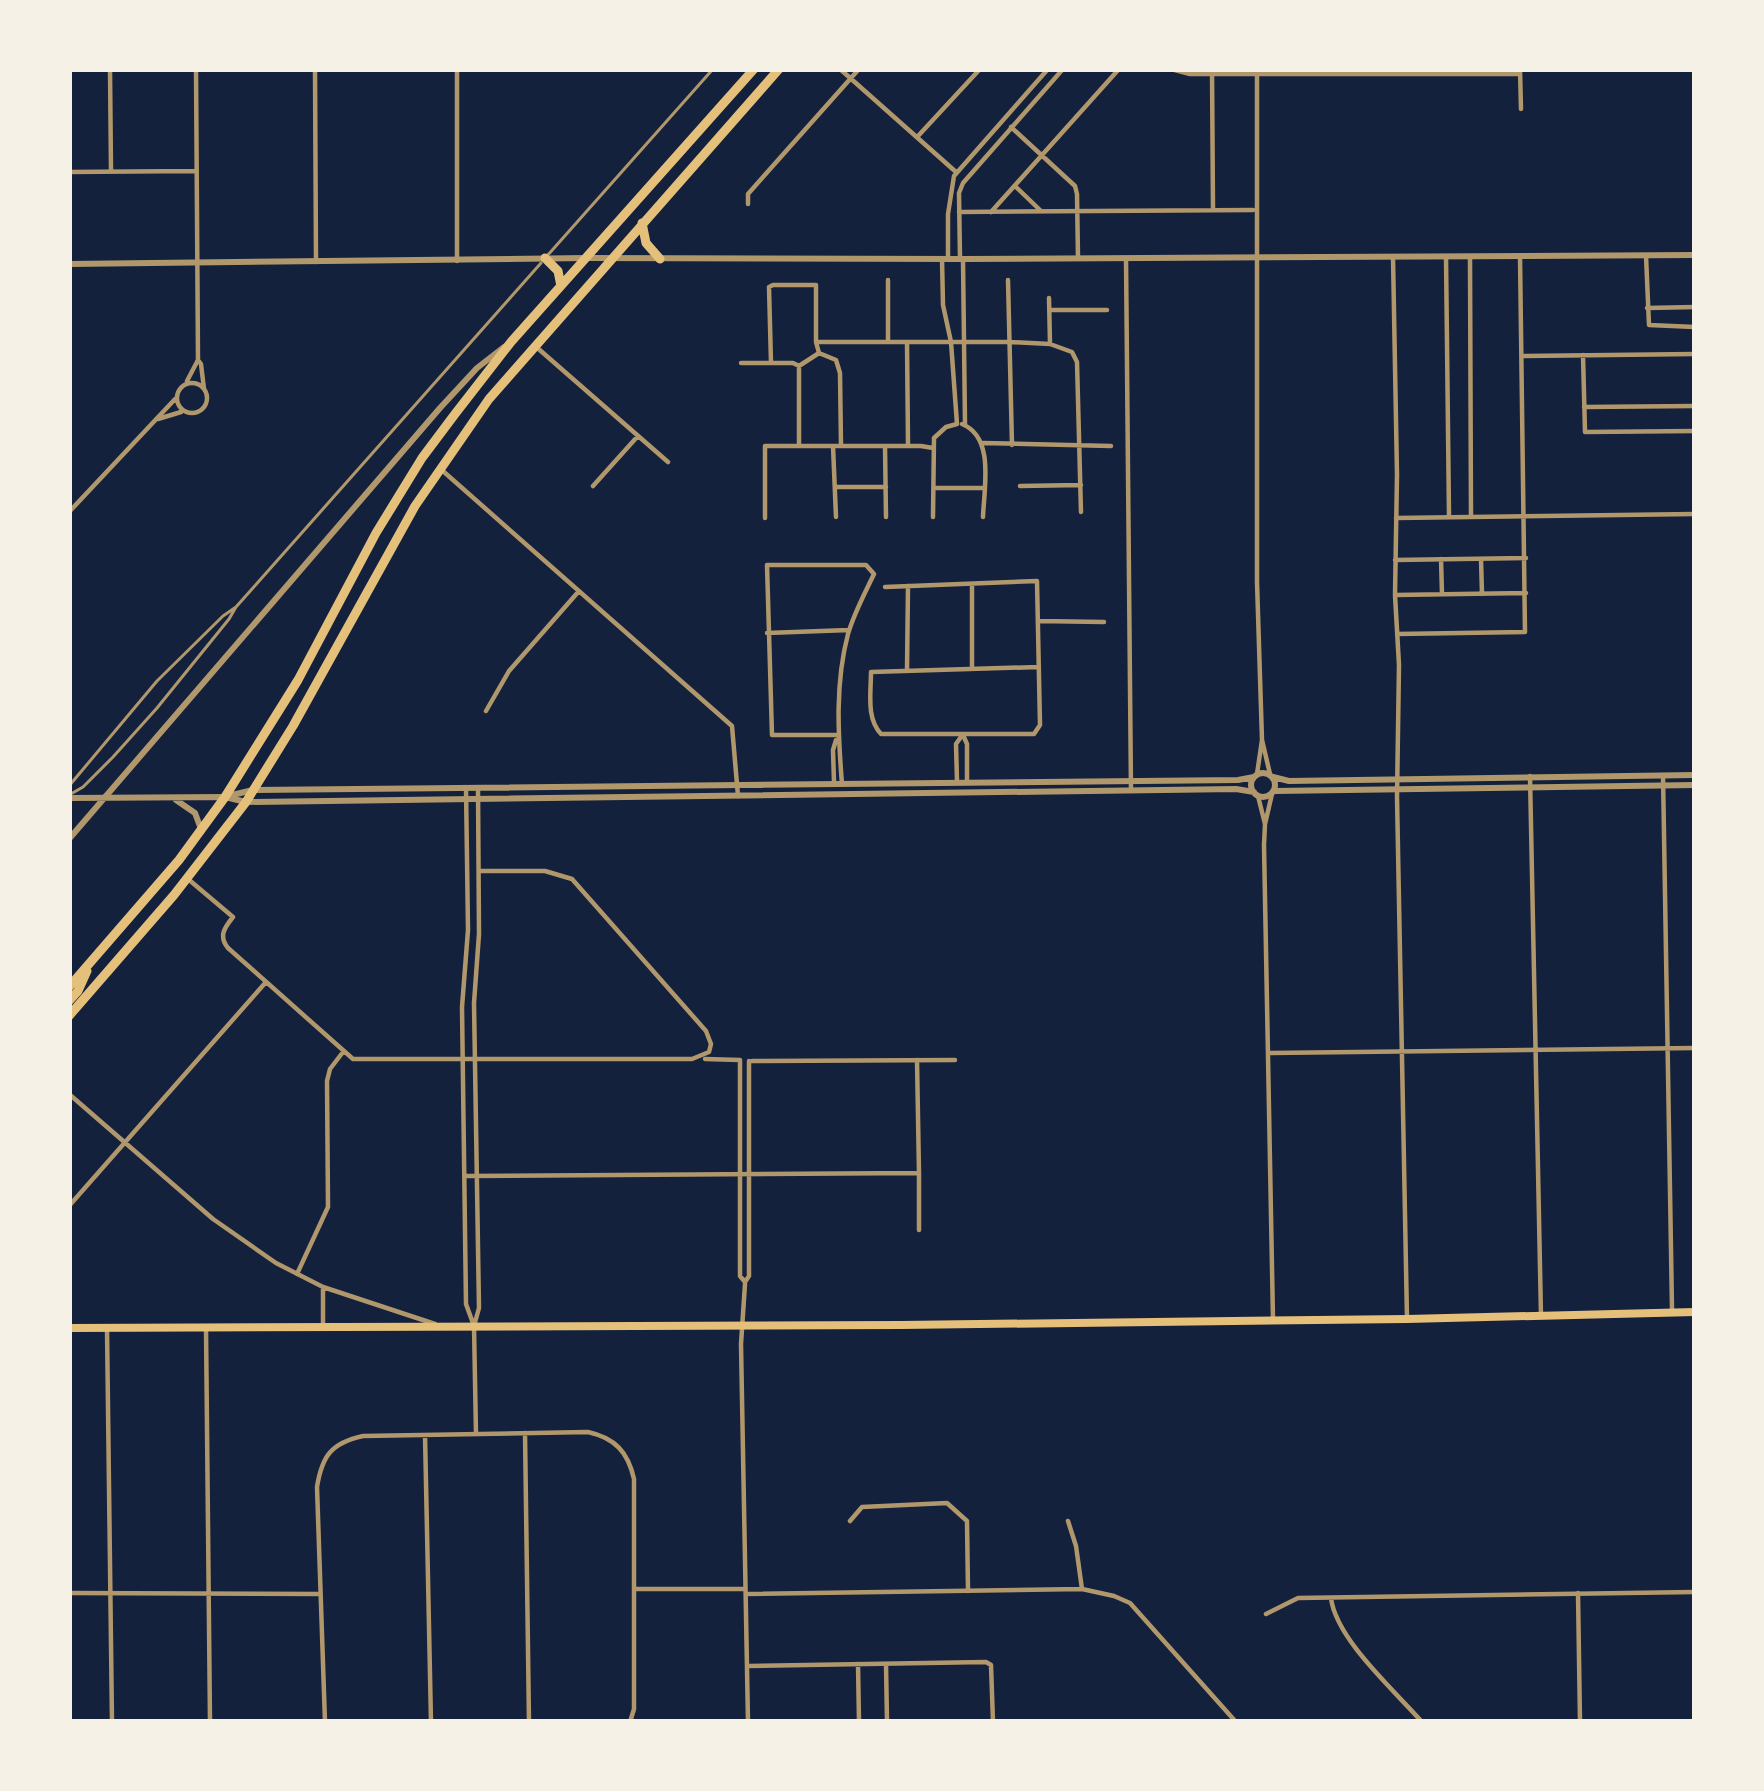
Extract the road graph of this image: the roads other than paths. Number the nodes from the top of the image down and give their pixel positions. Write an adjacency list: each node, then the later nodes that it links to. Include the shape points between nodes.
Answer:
1 (110, 69): 25 (street)
2 (196, 69): 23 (street)
3 (315, 69): 52 (street)
4 (457, 69): 51 (street)
5 (713, 69): 43 (lane)
6 (754, 69): 44 (highway)
7 (779, 69): 35 (highway)
8 (840, 69): 18 (street)
9 (859, 69): 18 (street)
10 (980, 69): 21 (street)
11 (1048, 69): 26 (street)
12 (1063, 69): 20 (street)
13 (1119, 69): 22 (street)
14 (1172, 69): 15 (street)
15 (1212, 71): 16 (street); 29 (street)
16 (1257, 72): 17 (street); 30 (street)
17 (1520, 72): 19 (street)
18 (850, 78): 21 (street); 28 (street, via 748,194)
19 (1521, 109)
20 (1011, 127): 22 (street); 32 (street, via 963,183)
21 (917, 136): 26 (street)
22 (1043, 156): 27 (street); 31 (street, via 1075,186)
23 (196, 171): 25 (street); 53 (street)
24 (69, 172): 25 (street)
25 (111, 172)
26 (956, 172): 49 (street)
27 (1016, 186): 33 (street); 34 (street)
28 (748, 204)
29 (1213, 210): 30 (street); 31 (street)
30 (1256, 210): 37 (street)
31 (1077, 211): 34 (street); 46 (street)
32 (959, 212): 33 (street); 50 (street)
33 (991, 212): 34 (street)
34 (1042, 212)
35 (642, 223): 45 (highway); 48 (highway)
36 (1695, 255): 39 (street)
37 (1256, 256): 40 (street); 47 (street); 149 (street)
38 (1520, 256): 39 (street); 42 (street); 76 (street)
39 (1646, 256): 60 (street)
40 (1393, 257): 41 (street); 124 (street)
41 (1446, 257): 42 (street); 117 (street)
42 (1470, 257): 118 (street)
43 (545, 258): 44 (street); 51 (street); 57 (highway); 137 (lane)
44 (586, 258): 45 (street); 57 (highway)
45 (610, 258): 48 (street); 72 (highway)
46 (1078, 258): 47 (street); 50 (street)
47 (1126, 258): 158 (street)
48 (660, 259): 49 (street)
49 (945, 259): 50 (street); 68 (street)
50 (961, 259): 69 (street)
51 (457, 261): 52 (street)
52 (316, 262): 53 (street)
53 (197, 263): 54 (street); 77 (street)
54 (69, 264)
55 (888, 280): 66 (street)
56 (1008, 280): 70 (street)
57 (561, 286): 64 (highway)
58 (1049, 298): 61 (street)
59 (1695, 307): 60 (street)
60 (1646, 308): 63 (street, via 1653,328)
61 (1050, 310): 62 (street); 71 (street)
62 (1107, 310)
63 (1695, 327)
64 (512, 342): 102 (highway); 103 (street, via 477,368)
65 (816, 342): 66 (street); 73 (street); 79 (street, via 816,285 773,285)
66 (888, 342): 67 (street)
67 (907, 342): 68 (street); 98 (street)
68 (951, 342): 69 (street); 81 (street)
69 (966, 342): 70 (street); 82 (street)
70 (1010, 342): 71 (street); 94 (street)
71 (1050, 344): 99 (street, via 1077,362)
72 (534, 346): 92 (street); 105 (highway)
73 (819, 353): 80 (street); 96 (street, via 836,359 840,373)
74 (1695, 354): 75 (street)
75 (1583, 355): 76 (street); 87 (street)
76 (1522, 356): 116 (street)
77 (198, 360): 83 (street); 84 (street)
78 (741, 363): 79 (street)
79 (771, 363): 80 (street)
80 (799, 366): 95 (street)
81 (954, 383): 82 (street); 90 (street)
82 (966, 383): 90 (street)
83 (184, 386): 84 (street); 85 (street)
84 (204, 389): 88 (street, via 203,409)
85 (177, 397): 88 (street); 89 (street)
86 (1695, 406): 87 (street)
87 (1583, 407): 91 (street, via 1585,432)
88 (184, 411): 89 (street)
89 (158, 419): 113 (street)
90 (961, 424): 93 (street); 101 (street, via 936,434)
91 (1695, 431)
92 (638, 436): 104 (street); 107 (street)
93 (983, 443): 94 (street); 112 (street)
94 (1012, 445): 99 (street)
95 (799, 446): 96 (street); 123 (street, via 765,446)
96 (837, 446): 97 (street); 109 (street)
97 (885, 446): 98 (street); 110 (street)
98 (908, 446): 101 (street)
99 (1080, 446): 100 (street); 106 (street)
100 (1111, 446)
101 (933, 448): 111 (street)
102 (422, 458): 103 (street); 105 (highway); 177 (highway)
103 (396, 461): 178 (street)
104 (668, 462)
105 (439, 468): 132 (street); 170 (highway)
106 (1081, 484): 108 (street); 114 (street)
107 (593, 486)
108 (1020, 486)
109 (835, 487): 110 (street); 119 (street)
110 (886, 487): 120 (street)
111 (933, 488): 112 (street); 121 (street)
112 (984, 488): 122 (street)
113 (69, 512)
114 (1081, 512)
115 (1695, 514): 116 (street)
116 (1525, 515): 118 (street); 125 (street)
117 (1449, 516): 118 (street); 124 (street)
118 (1471, 516)
119 (836, 517)
120 (886, 517)
121 (933, 517)
122 (983, 517)
123 (765, 518)
124 (1396, 518): 127 (street)
125 (1526, 558): 126 (street); 134 (street)
126 (1481, 559): 128 (street); 133 (street)
127 (1395, 560): 128 (street); 136 (street)
128 (1441, 560): 135 (street)
129 (972, 584): 130 (street); 138 (street, via 1037,581); 144 (street)
130 (908, 586): 131 (street); 145 (street)
131 (885, 587)
132 (579, 591): 146 (street, via 509,671); 162 (street, via 732,726)
133 (1482, 593): 134 (street); 135 (street)
134 (1526, 593): 142 (street, via 1525,632)
135 (1442, 594): 136 (street)
136 (1395, 595): 142 (street)
137 (236, 607): 164 (lane, via 157,681); 174 (lane, via 138,729)
138 (1039, 621): 139 (street); 143 (street)
139 (1104, 622)
140 (849, 630): 141 (street); 141 (street, via 874,574 866,565 767,565); 148 (street)
141 (767, 633): 148 (street, via 772,735)
142 (1397, 634): 157 (street)
143 (1039, 668): 144 (street); 147 (street, via 1034,734)
144 (972, 669): 145 (street)
145 (907, 670): 147 (street, via 871,671 871,718 881,734)
146 (486, 711)
147 (963, 734): 150 (street); 151 (street)
148 (838, 735): 161 (street)
149 (1262, 740): 154 (street); 155 (street)
150 (967, 759): 151 (street); 159 (street)
151 (956, 760): 160 (street)
152 (1663, 775): 153 (street); 156 (street); 165 (street)
153 (1695, 775)
154 (1255, 776): 155 (street); 158 (street); 173 (street)
155 (1272, 776): 157 (street); 172 (street)
156 (1530, 776): 157 (street); 166 (street)
157 (1399, 778): 169 (street)
158 (1130, 781): 159 (street); 171 (street)
159 (967, 782): 160 (street)
160 (957, 783): 161 (street)
161 (838, 784): 162 (street)
162 (738, 785): 168 (street); 175 (street)
163 (1695, 785): 165 (street)
164 (69, 786)
165 (1664, 786): 166 (street); 192 (street)
166 (1530, 787): 169 (street); 194 (street)
167 (466, 788): 168 (street); 170 (street); 179 (street)
168 (478, 788): 180 (street)
169 (1396, 789): 172 (street); 196 (street)
170 (253, 790): 177 (street); 181 (highway)
171 (1131, 791): 173 (street); 175 (street)
172 (1273, 793): 173 (street); 182 (street)
173 (1256, 794): 182 (street)
174 (69, 796): 178 (street)
175 (738, 796): 180 (street)
176 (173, 797): 177 (street); 178 (street); 183 (street, via 197,815)
177 (225, 797): 181 (street); 183 (highway)
178 (104, 798): 184 (street)
179 (466, 799): 180 (street); 181 (street); 199 (street)
180 (478, 799): 185 (street)
181 (246, 802): 186 (highway)
182 (1264, 824): 197 (street)
183 (202, 831): 187 (highway)
184 (69, 839)
185 (479, 872): 198 (street, via 566,875 706,1031 709,1052); 200 (street)
186 (188, 878): 188 (street, via 233,917 224,943); 191 (highway)
187 (92, 961): 189 (highway); 190 (highway)
188 (266, 982): 195 (street); 206 (street)
189 (69, 987)
190 (69, 1001)
191 (69, 1016)
192 (1669, 1048): 193 (street); 194 (street); 217 (street)
193 (1695, 1048)
194 (1534, 1051): 196 (street); 219 (street)
195 (343, 1052): 199 (street, via 366,1061); 214 (street, via 327,1082 326,1214)
196 (1402, 1052): 197 (street); 220 (street)
197 (1268, 1053): 221 (street)
198 (699, 1058): 200 (street); 201 (street)
199 (463, 1060): 200 (street); 208 (street)
200 (476, 1060): 211 (street)
201 (740, 1060): 202 (street); 209 (street)
202 (749, 1060): 203 (street); 210 (street)
203 (917, 1060): 204 (street); 207 (street)
204 (955, 1060)
205 (69, 1094): 206 (street)
206 (125, 1142): 212 (street); 214 (street, via 230,1232)
207 (919, 1173): 210 (street); 213 (street)
208 (465, 1175): 211 (street); 223 (street, via 466,1308)
209 (740, 1175): 210 (street); 211 (street); 215 (street)
210 (750, 1175): 215 (street)
211 (477, 1176): 223 (street)
212 (69, 1207)
213 (920, 1230)
214 (297, 1274): 216 (street)
215 (745, 1282): 222 (street)
216 (323, 1287): 224 (street); 228 (street)
217 (1672, 1312): 218 (main road); 219 (main road)
218 (1695, 1312)
219 (1541, 1316): 220 (main road)
220 (1407, 1319): 221 (main road)
221 (1274, 1320): 222 (main road)
222 (743, 1325): 223 (main road); 236 (street)
223 (474, 1326): 224 (main road); 230 (street)
224 (443, 1327): 228 (main road)
225 (69, 1328): 226 (main road)
226 (107, 1328): 227 (main road); 240 (street)
227 (206, 1328): 228 (main road); 242 (street)
228 (323, 1328)
229 (525, 1433): 230 (street); 235 (street, via 588,1432 626,1454 634,1479); 253 (street)
230 (476, 1434): 231 (street)
231 (425, 1435): 243 (street, via 363,1436 321,1463); 252 (street)
232 (850, 1521): 237 (street, via 862,1507 947,1503 967,1521)
233 (1068, 1521): 234 (street)
234 (1082, 1588): 237 (street); 259 (street, via 1130,1603)
235 (634, 1589): 236 (street); 254 (street)
236 (746, 1591): 237 (street); 248 (street)
237 (968, 1591)
238 (1695, 1592): 241 (street)
239 (69, 1593): 240 (street)
240 (110, 1593): 242 (street); 250 (street)
241 (1578, 1593): 244 (street); 261 (street)
242 (209, 1594): 243 (street); 251 (street)
243 (320, 1594): 249 (street)
244 (1331, 1597): 245 (street, via 1298,1598); 260 (street, via 1344,1634)
245 (1266, 1614)
246 (858, 1664): 247 (street); 248 (street); 256 (street)
247 (886, 1664): 257 (street); 258 (street, via 986,1662)
248 (747, 1666): 255 (street)
249 (324, 1720)
250 (112, 1722)
251 (210, 1722)
252 (431, 1722)
253 (529, 1722)
254 (630, 1722)
255 (748, 1722)
256 (859, 1722)
257 (886, 1722)
258 (993, 1722)
259 (1236, 1722)
260 (1422, 1722)
261 (1580, 1722)

